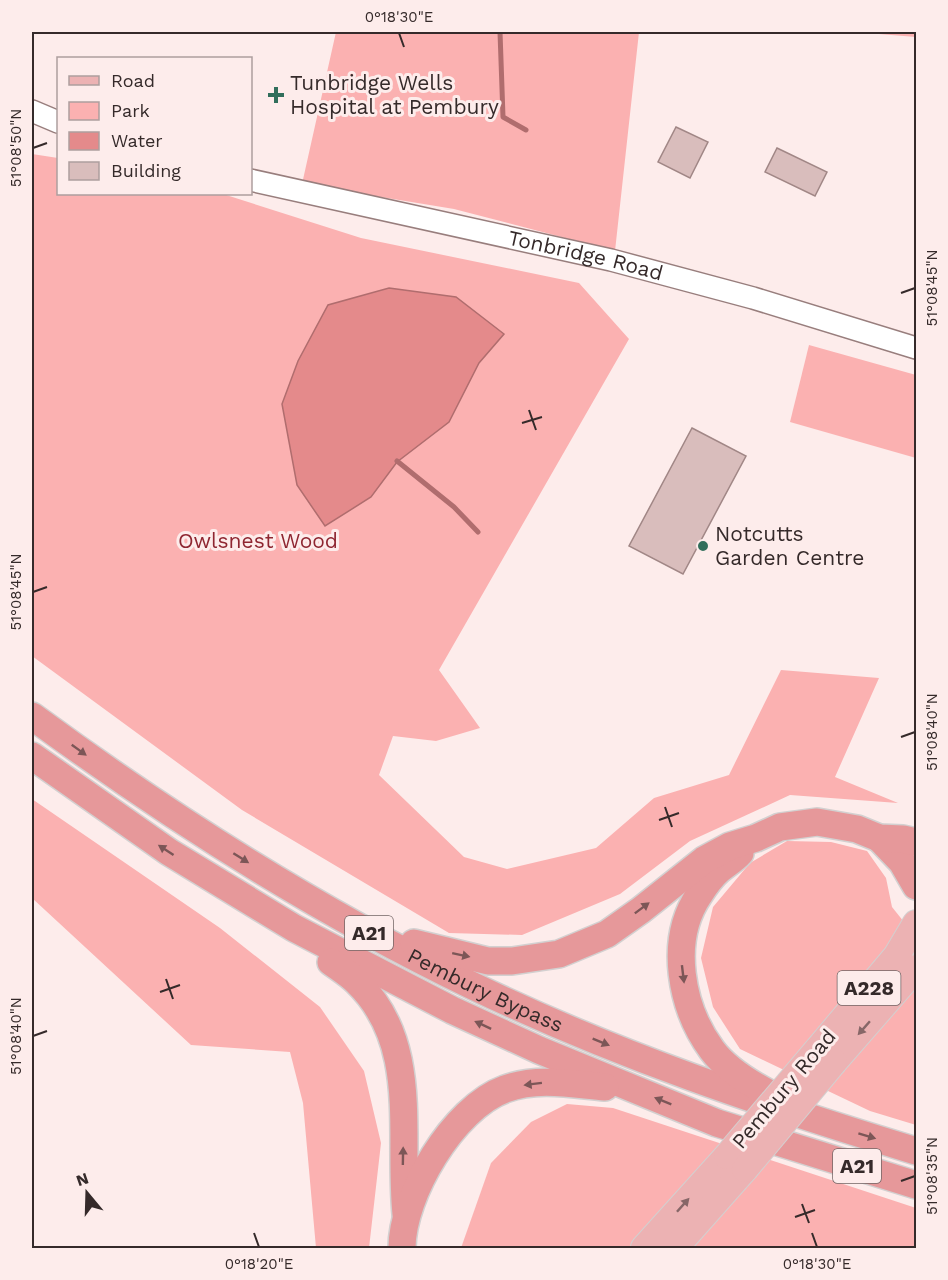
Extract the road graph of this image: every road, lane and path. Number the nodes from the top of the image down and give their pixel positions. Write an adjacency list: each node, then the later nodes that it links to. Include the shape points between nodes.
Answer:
1 (32, 111): 2 (street)
2 (57, 122)
3 (252, 180): 4 (street, Tonbridge Road, via 611,260)
4 (916, 348)
5 (32, 716): 13 (highway, Pembury Bypass / A21, one-way to 13, via 187,824)
6 (32, 756): 12 (highway, Pembury Bypass / A21, one-way to 6, via 169,852)
7 (756, 838): 8 (highway, A21, via 780,827 817,822 857,828); 13 (highway, A21, one-way to 7, via 488,961 560,954 607,934 704,860); 17 (highway, A21, one-way to 17, via 717,872 690,913 682,949 685,990 695,1020 713,1052 752,1084)
8 (879, 838): 9 (highway, A21); 10 (highway, A21, via 902,862)
9 (916, 843)
10 (916, 886)
11 (916, 923): 15 (main road, Pembury Road / A228)
12 (294, 928): 16 (highway, Pembury Bypass / A21, one-way to 12, via 452,1010); 21 (highway, A21, one-way to 12, via 402,1180 403,1081 385,1018 356,980)
13 (364, 930): 17 (highway, Pembury Bypass / A21, one-way to 17, via 551,1022 670,1070)
14 (916, 968): 15 (main road, Pembury Road / A228, one-way to 15)
15 (826, 1056): 19 (main road, Pembury Road / A228, bridge)
16 (633, 1089): 20 (highway, Pembury Bypass / A21, one-way to 16, via 717,1123); 21 (highway, A21, one-way to 21, via 530,1083 483,1100 442,1143)
17 (818, 1121): 18 (highway, Pembury Bypass / A21, one-way to 18)
18 (916, 1151)
19 (736, 1162): 23 (main road, Pembury Road / A228, one-way to 19); 24 (main road, Pembury Road / A228)
20 (916, 1185)
21 (406, 1214): 22 (highway, A21)
22 (402, 1248)
23 (644, 1248)
24 (675, 1248)

